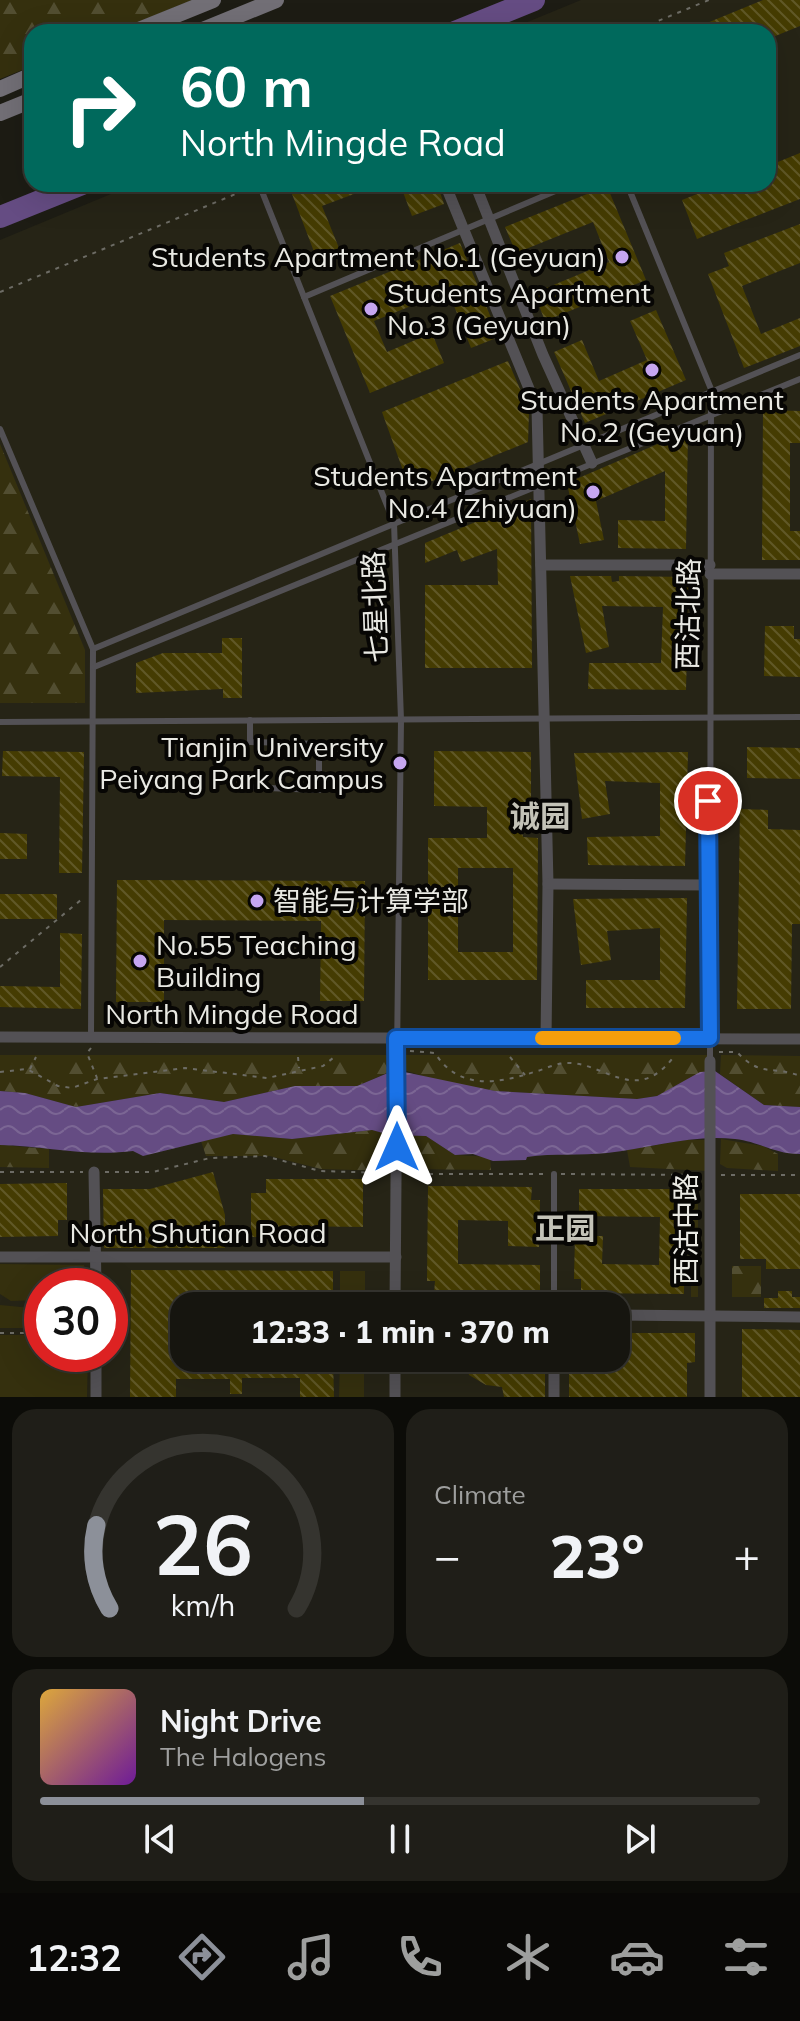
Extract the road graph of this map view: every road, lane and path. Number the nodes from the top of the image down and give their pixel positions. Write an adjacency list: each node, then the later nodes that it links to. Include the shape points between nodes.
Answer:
1 (213, 0): 4 (main road)
2 (276, 0): 5 (main road)
3 (709, 0): 6 (path)
4 (154, 24)
5 (218, 24)
6 (650, 24)
7 (24, 78): 8 (main road)
8 (0, 89)
9 (24, 103): 10 (main road)
10 (0, 113)
11 (240, 192): 19 (path)
12 (262, 192): 20 (lane, 七星北路)
13 (448, 192): 18 (street)
14 (479, 192): 17 (street)
15 (553, 192): 17 (lane)
16 (630, 192): 23 (lane, 西沽北路)
17 (490, 218): 18 (lane); 26 (street)
18 (463, 230): 20 (lane); 27 (street, via 537,408)
19 (0, 292)
20 (304, 297): 30 (lane, 七星北路)
21 (800, 355): 23 (lane)
22 (800, 379): 24 (lane)
23 (711, 389): 24 (lane, 西沽北路); 26 (lane)
24 (711, 415): 28 (lane); 33 (lane, 西沽北路)
25 (0, 429): 35 (lane)
26 (583, 444): 27 (lane); 28 (street)
27 (538, 463): 29 (street); 30 (lane)
28 (592, 463): 29 (lane)
29 (540, 484): 31 (lane); 32 (street)
30 (394, 523): 31 (lane, 七星北路); 35 (lane)
31 (395, 541): 36 (lane); 41 (lane, 七星北路)
32 (541, 565): 33 (street); 39 (street)
33 (710, 570): 34 (street); 38 (lane, 西沽北路)
34 (800, 574)
35 (93, 649): 36 (lane)
36 (94, 667): 42 (lane)
37 (800, 717): 38 (lane)
38 (708, 718): 39 (lane); 46 (lane, 西沽北路)
39 (545, 719): 41 (lane); 45 (street)
40 (250, 720): 41 (lane); 42 (lane); 44 (lane, via 250,742 319,744 319,790)
41 (401, 720): 54 (lane, 七星北路)
42 (95, 721): 43 (lane); 47 (lane)
43 (0, 722)
44 (240, 787)
45 (548, 884): 46 (street); 51 (street)
46 (708, 885): 52 (lane, 西沽北路)
47 (93, 890): 48 (path); 50 (lane)
48 (0, 967)
49 (0, 1037): 50 (street, North Mingde Road)
50 (91, 1038): 54 (street, North Mingde Road); 66 (path, via 87,1053)
51 (546, 1038): 52 (street, North Mingde Road); 54 (street, North Mingde Road)
52 (710, 1038): 53 (street, North Mingde Road); 58 (lane, 西沽北路)
53 (800, 1039)
54 (397, 1047): 64 (path, via 435,1053 453,1075 469,1080); 71 (street)
55 (36, 1057): 61 (path)
56 (298, 1057): 62 (path)
57 (510, 1057): 64 (path)
58 (710, 1057): 65 (path, via 737,1052 763,1072); 76 (street, 西沽中路)
59 (333, 1058): 62 (path, via 323,1066)
60 (672, 1059): 64 (path, via 637,1079 616,1079 574,1063)
61 (29, 1070): 63 (path); 66 (path, via 67,1088)
62 (299, 1070): 66 (path, via 267,1078 185,1068)
63 (0, 1072)
64 (525, 1075)
65 (800, 1076)
66 (97, 1079)
67 (94, 1172): 70 (street)
68 (554, 1174): 74 (lane)
69 (0, 1257): 70 (street, North Shutian Road)
70 (96, 1257): 71 (street, North Shutian Road); 72 (street)
71 (396, 1257): 73 (street)
72 (96, 1268)
73 (395, 1292)
74 (554, 1292)
75 (630, 1315): 76 (street)
76 (710, 1316): 77 (street); 86 (street, 西沽中路)
77 (800, 1317)
78 (0, 1333): 79 (path)
79 (24, 1333)
80 (96, 1372): 83 (street)
81 (395, 1372): 84 (street)
82 (554, 1372): 85 (street)
83 (96, 1397)
84 (395, 1397)
85 (554, 1397)
86 (710, 1397)

